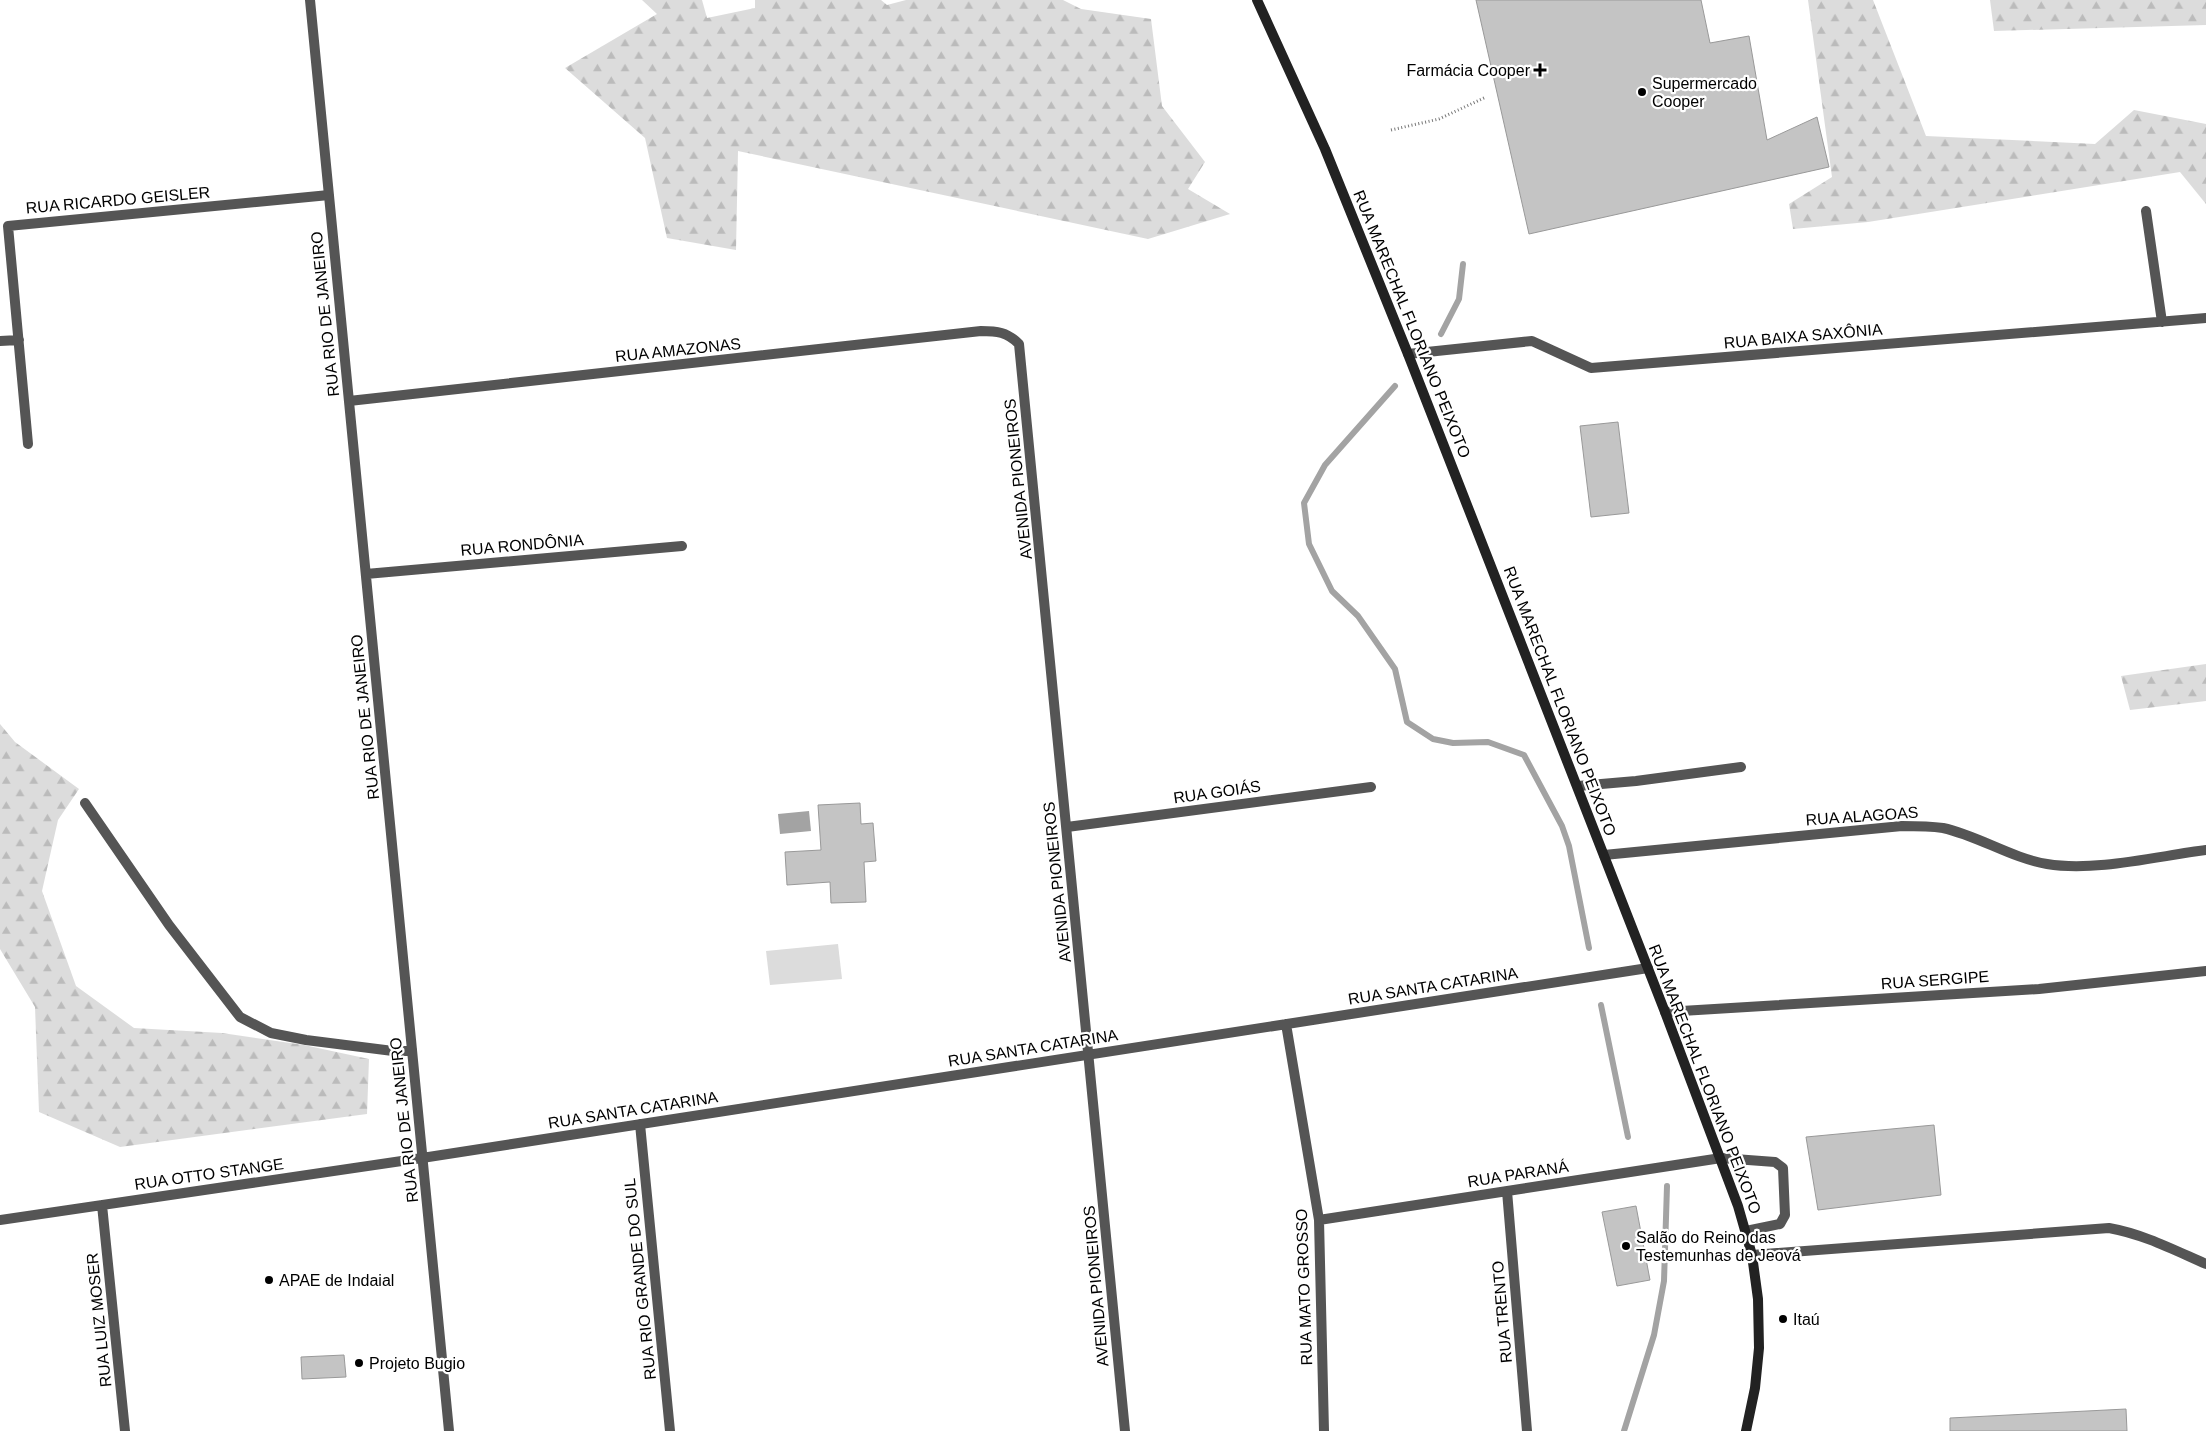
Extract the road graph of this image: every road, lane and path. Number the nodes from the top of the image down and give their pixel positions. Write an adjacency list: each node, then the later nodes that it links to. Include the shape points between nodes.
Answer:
1 (310, 0): 5 (street, RUA RIO DE JANEIRO)
2 (1257, 0): 12 (main road, RUA MARECHAL FLORIANO PEIXOTO, via 1325,149)
3 (1486, 97): 4 (path, via 1440,119)
4 (1391, 130)
5 (329, 195): 10 (street, RUA RICARDO GEISLER, via 8,226); 13 (street, RUA RIO DE JANEIRO)
6 (2146, 211): 8 (street)
7 (2206, 318): 8 (street, RUA BAIXA SAXÔNIA)
8 (2162, 322): 12 (street, RUA BAIXA SAXÔNIA, via 1591,368 1532,341)
9 (1010, 335): 13 (street, RUA AMAZONAS, via 982,332); 21 (street, AVENIDA PIONEIROS, via 1018,344 1021,357)
10 (18, 340): 11 (street); 14 (street, RUA RICARDO GEISLER)
11 (0, 342)
12 (1408, 354): 18 (main road, RUA MARECHAL FLORIANO PEIXOTO)
13 (349, 401): 16 (street, RUA RIO DE JANEIRO)
14 (28, 444)
15 (682, 546): 16 (street, RUA RONDÔNIA)
16 (366, 574): 28 (street, RUA RIO DE JANEIRO)
17 (1741, 767): 18 (street)
18 (1578, 786): 23 (main road, RUA MARECHAL FLORIANO PEIXOTO)
19 (1371, 787): 21 (street, RUA GOIÁS)
20 (85, 803): 28 (street, via 169,925 240,1017 271,1033 306,1040)
21 (1067, 827): 29 (street, AVENIDA PIONEIROS)
22 (2206, 850): 23 (street, RUA ALAGOAS, via 2076,866 2048,864 1945,829 1902,826)
23 (1604, 855): 24 (main road, RUA MARECHAL FLORIANO PEIXOTO)
24 (1648, 968): 26 (main road, RUA MARECHAL FLORIANO PEIXOTO); 27 (street, RUA SANTA CATARINA)
25 (2206, 971): 26 (street, RUA SERGIPE, via 2039,989)
26 (1665, 1012): 32 (main road, RUA MARECHAL FLORIANO PEIXOTO)
27 (1286, 1024): 29 (street, RUA SANTA CATARINA); 36 (street, RUA MATO GROSSO)
28 (412, 1051): 31 (street, RUA RIO DE JANEIRO)
29 (1089, 1055): 30 (street, RUA SANTA CATARINA); 43 (street, AVENIDA PIONEIROS)
30 (640, 1124): 31 (street, RUA SANTA CATARINA); 42 (street, RUA RIO GRANDE DO SUL)
31 (422, 1158): 34 (street, RUA OTTO STANGE); 41 (street, RUA RIO DE JANEIRO)
32 (1721, 1158): 33 (street, RUA PARANÁ); 37 (main road, RUA MARECHAL FLORIANO PEIXOTO); 37 (street, RUA PARANÁ, via 1775,1162 1783,1168 1783,1220 1780,1224)
33 (1507, 1191): 36 (street, RUA PARANÁ); 45 (street, RUA TRENTO)
34 (102, 1205): 35 (street, RUA OTTO STANGE); 40 (street, RUA LUIZ MOSER)
35 (0, 1220)
36 (1319, 1220): 44 (street, RUA MATO GROSSO)
37 (1746, 1231): 38 (main road, RUA MARECHAL FLORIANO PEIXOTO)
38 (1752, 1255): 39 (street, via 2109,1228 2152,1240); 46 (main road, RUA MARECHAL FLORIANO PEIXOTO, via 1758,1299 1758,1348 1755,1388)
39 (2206, 1264)
40 (125, 1431)
41 (449, 1431)
42 (670, 1431)
43 (1125, 1431)
44 (1324, 1431)
45 (1527, 1431)
46 (1746, 1431)

